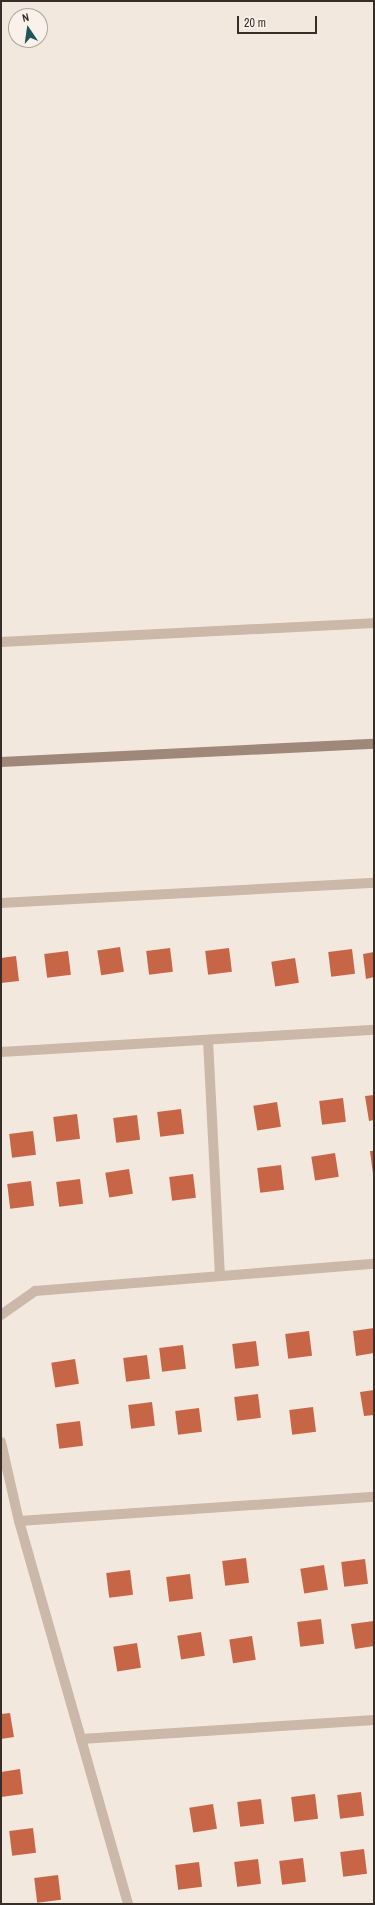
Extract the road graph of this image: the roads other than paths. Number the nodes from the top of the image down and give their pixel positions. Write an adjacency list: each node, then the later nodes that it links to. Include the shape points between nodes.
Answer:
1 (374, 623): 2 (street)
2 (1, 642)
3 (374, 744): 4 (main road)
4 (1, 762)
5 (374, 883): 6 (street)
6 (1, 902)
7 (374, 1030): 8 (street)
8 (208, 1040): 9 (street); 11 (street)
9 (1, 1052)
10 (374, 1264): 11 (street)
11 (220, 1274): 12 (street, via 35,1291)
12 (1, 1315)
13 (1, 1442): 15 (street)
14 (374, 1497): 15 (street)
15 (19, 1521): 17 (street)
16 (374, 1720): 17 (street)
17 (81, 1738): 18 (street)
18 (128, 1904)

